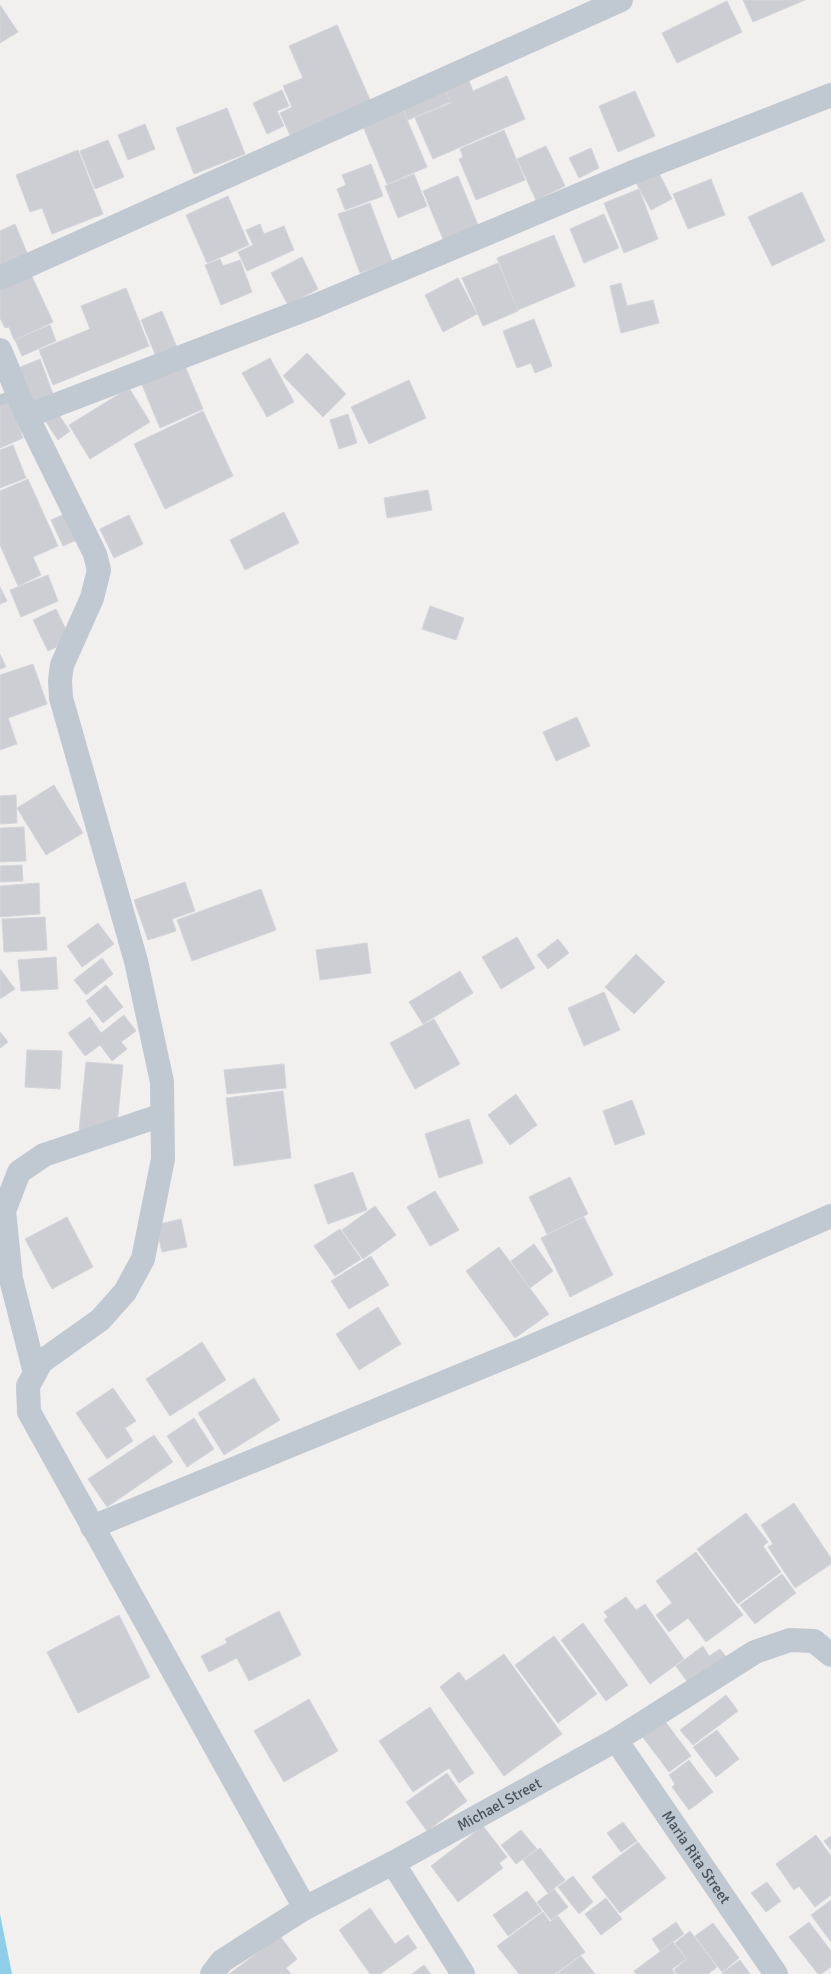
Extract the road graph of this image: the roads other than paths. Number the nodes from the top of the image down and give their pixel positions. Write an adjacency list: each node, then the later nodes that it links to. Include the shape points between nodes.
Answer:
1 (621, 0): 3 (street)
2 (831, 95): 6 (street, via 632,172 317,305)
3 (0, 278)
4 (0, 350): 5 (street)
5 (8, 397): 6 (street)
6 (26, 416): 7 (street, via 95,554 99,570 92,598 62,665 61,698 136,961 162,1082)
7 (162, 1115): 9 (street, via 163,1159 143,1259 125,1292 100,1320 41,1362); 9 (street, via 44,1156 19,1172 4,1211 11,1279)
8 (831, 1216): 10 (street, via 523,1350)
9 (36, 1373): 10 (street, via 28,1386 29,1412)
10 (92, 1527): 14 (street)
11 (831, 1655): 12 (street, Michael Street, via 814,1641 790,1640 755,1652)
12 (616, 1740): 13 (street, Michael Street); 17 (street, Maria Rita Street)
13 (393, 1863): 14 (street, Michael Street); 16 (street)
14 (305, 1908): 15 (street, Michael Street, via 222,1961)
15 (212, 1974)
16 (463, 1974)
17 (776, 1974)

